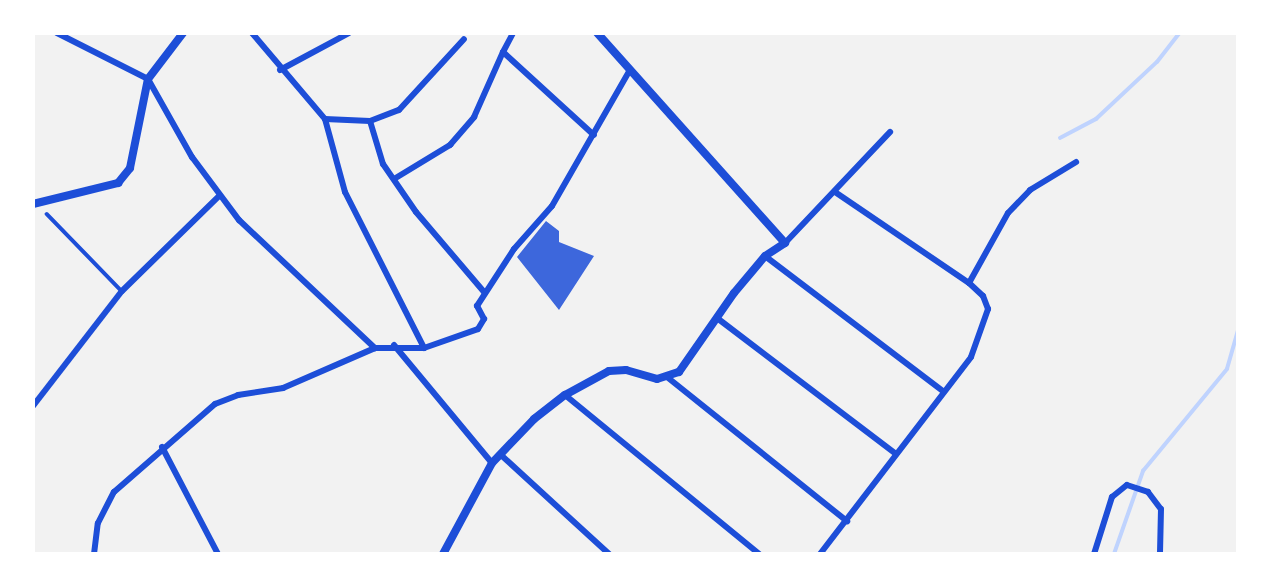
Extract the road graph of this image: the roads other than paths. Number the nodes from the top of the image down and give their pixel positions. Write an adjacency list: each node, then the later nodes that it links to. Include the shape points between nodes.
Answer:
1 (57, 33): 11 (street)
2 (183, 33): 11 (street)
3 (252, 33): 10 (street)
4 (349, 33): 10 (street)
5 (513, 33): 8 (street)
6 (597, 33): 9 (street)
7 (464, 39): 13 (street, via 399,110)
8 (503, 52): 15 (street); 17 (street, via 474,117 458,136 420,166)
9 (630, 69): 15 (street); 22 (street)
10 (280, 70): 12 (street)
11 (148, 79): 19 (street); 20 (street, via 130,168 118,183)
12 (325, 118): 13 (street); 30 (street, via 345,192)
13 (370, 121): 17 (street, via 379,153)
14 (890, 132): 18 (street)
15 (594, 135): 26 (street, via 552,206 514,249)
16 (1076, 162): 24 (street, via 1030,190 1009,213)
17 (394, 179): 26 (street)
18 (835, 192): 22 (street); 24 (street)
19 (219, 195): 25 (street); 29 (street, via 254,235)
20 (33, 204)
21 (47, 214): 25 (lane)
22 (785, 243): 23 (street)
23 (765, 256): 27 (street); 32 (street)
24 (970, 283): 32 (street, via 983,296 988,310 985,330 971,358)
25 (122, 291): 34 (street)
26 (485, 293): 30 (street, via 477,306 484,319 478,330)
27 (717, 318): 31 (street, via 679,372); 36 (street)
28 (394, 345): 29 (street); 30 (street); 38 (street)
29 (375, 348): 35 (street, via 283,388 215,404)
30 (424, 348)
31 (667, 377): 33 (street, via 609,371); 39 (street)
32 (943, 391): 36 (street)
33 (565, 395): 37 (street); 45 (street)
34 (33, 406)
35 (162, 447): 41 (street, via 104,506); 42 (street)
36 (896, 454): 39 (street)
37 (500, 455): 38 (street); 44 (street)
38 (492, 464): 43 (street)
39 (847, 521): 40 (street)
40 (826, 547): 46 (street); 47 (street)
41 (94, 554)
42 (218, 554)
43 (443, 554)
44 (609, 554)
45 (760, 554)
46 (820, 554)
47 (834, 554)
48 (1094, 554): 49 (street, via 1112,497 1127,485 1148,492 1161,509)
49 (1160, 554)

